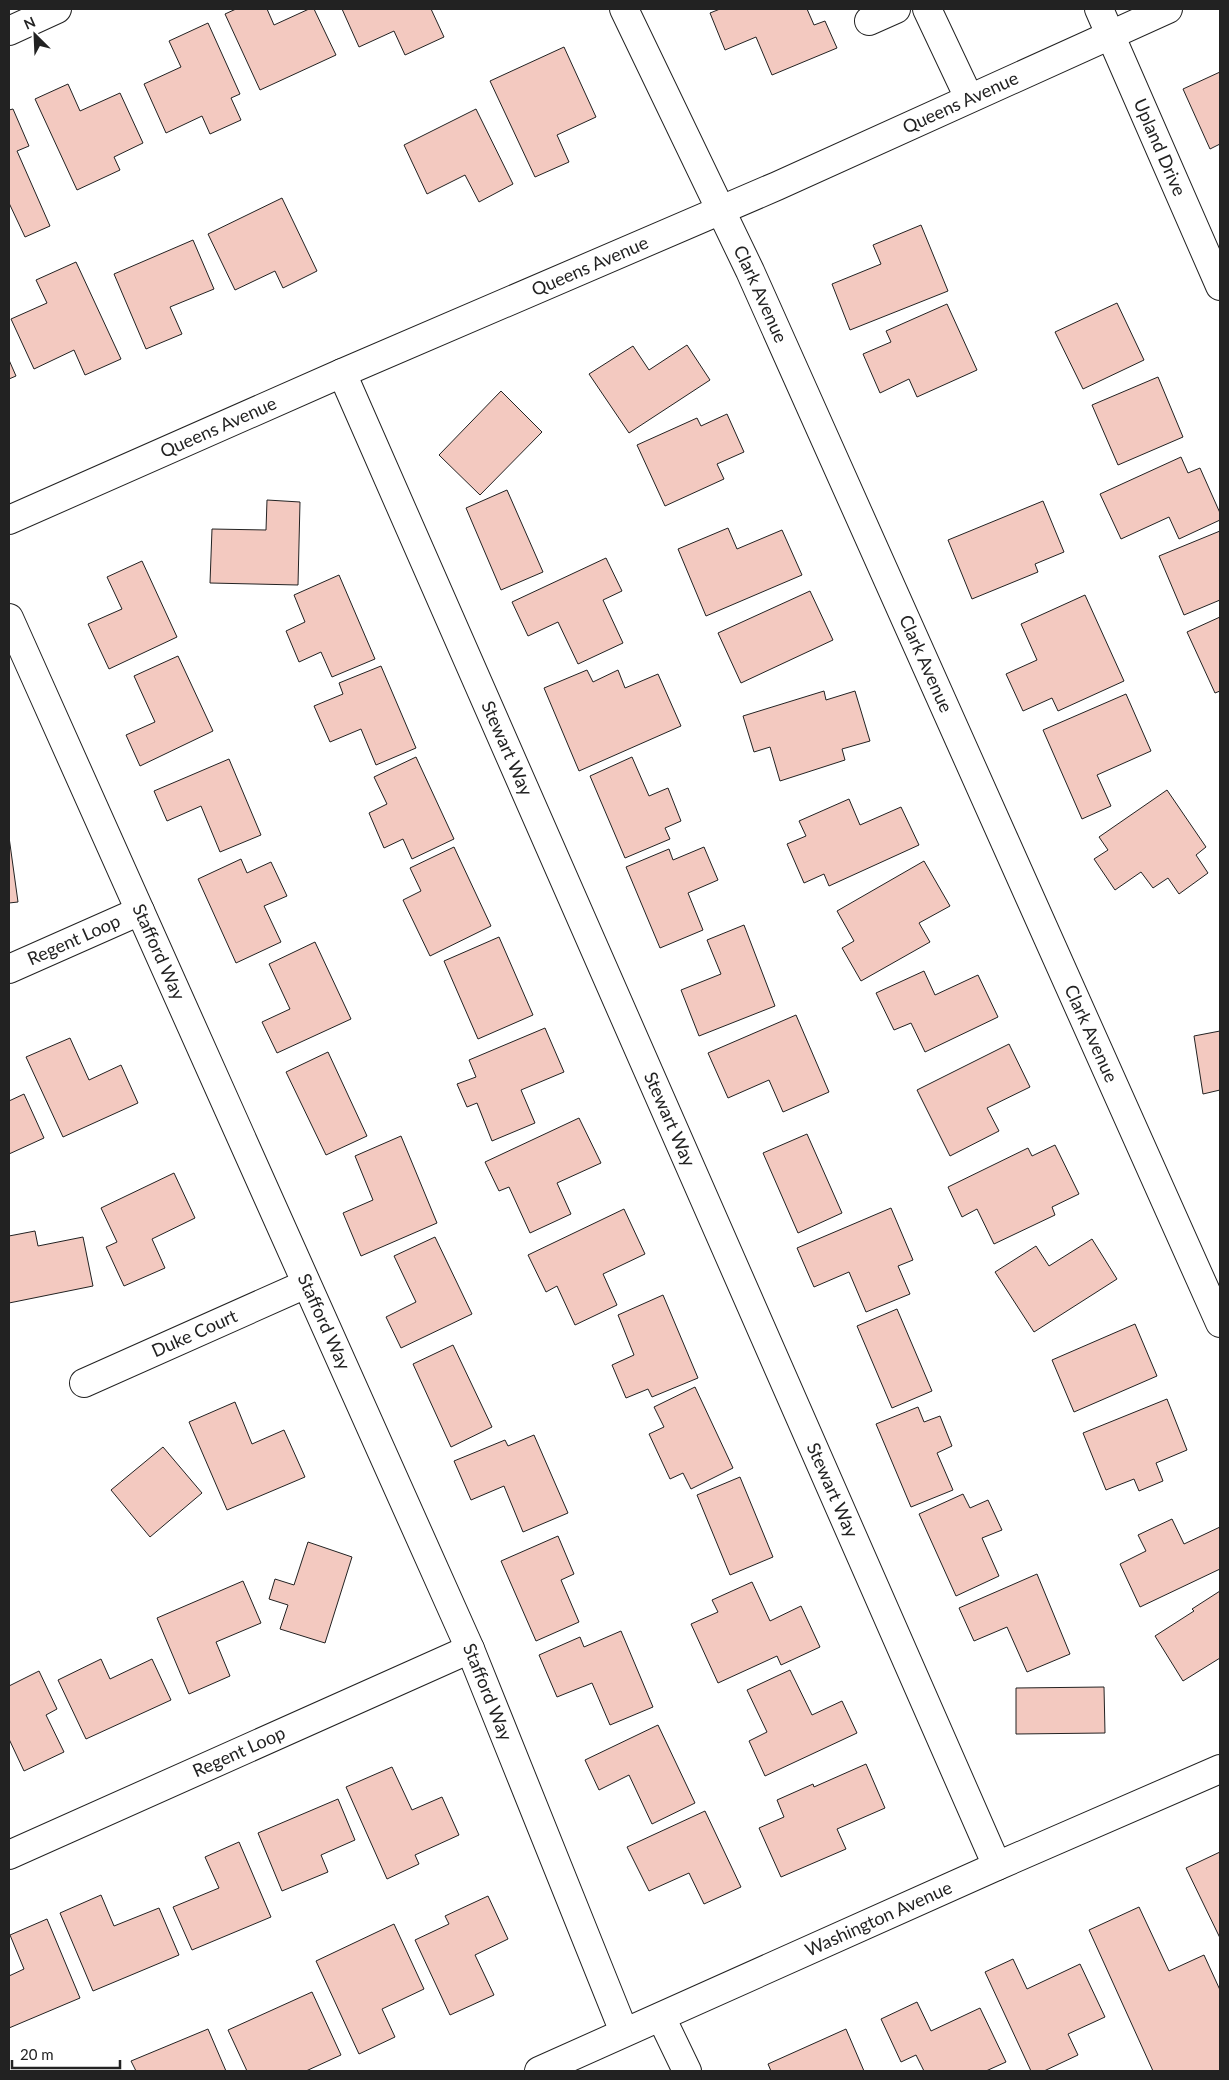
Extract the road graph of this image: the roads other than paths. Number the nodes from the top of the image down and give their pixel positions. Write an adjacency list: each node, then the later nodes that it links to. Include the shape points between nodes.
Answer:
1 (56, 9): 8 (street)
2 (624, 9): 11 (street, Clark Avenue)
3 (896, 9): 7 (street)
4 (927, 9): 10 (street)
5 (1099, 9): 9 (street, Upland Drive)
6 (1168, 9): 9 (street, Queens Avenue)
7 (869, 21)
8 (9, 31)
9 (1111, 34): 10 (street, Queens Avenue); 12 (street, Upland Drive)
10 (970, 98): 11 (street, Queens Avenue)
11 (722, 209): 13 (street, Queens Avenue); 19 (street, Clark Avenue)
12 (1220, 286)
13 (342, 373): 14 (street, Queens Avenue); 24 (street, Stewart Way)
14 (9, 520)
15 (9, 618): 16 (street, Stafford Way)
16 (140, 911): 17 (street, Regent Loop); 18 (street, Stafford Way)
17 (9, 969)
18 (306, 1284): 20 (street, Duke Court); 21 (street, Stafford Way)
19 (1220, 1323)
20 (84, 1383)
21 (470, 1649): 23 (street, Regent Loop); 26 (street, Stafford Way)
22 (1220, 1768): 24 (street, Washington Avenue)
23 (9, 1855)
24 (996, 1866): 25 (street, Washington Avenue)
25 (661, 2017): 26 (street, Washington Avenue); 28 (street)
26 (624, 2032): 27 (street, Washington Avenue)
27 (539, 2071)
28 (687, 2071)

